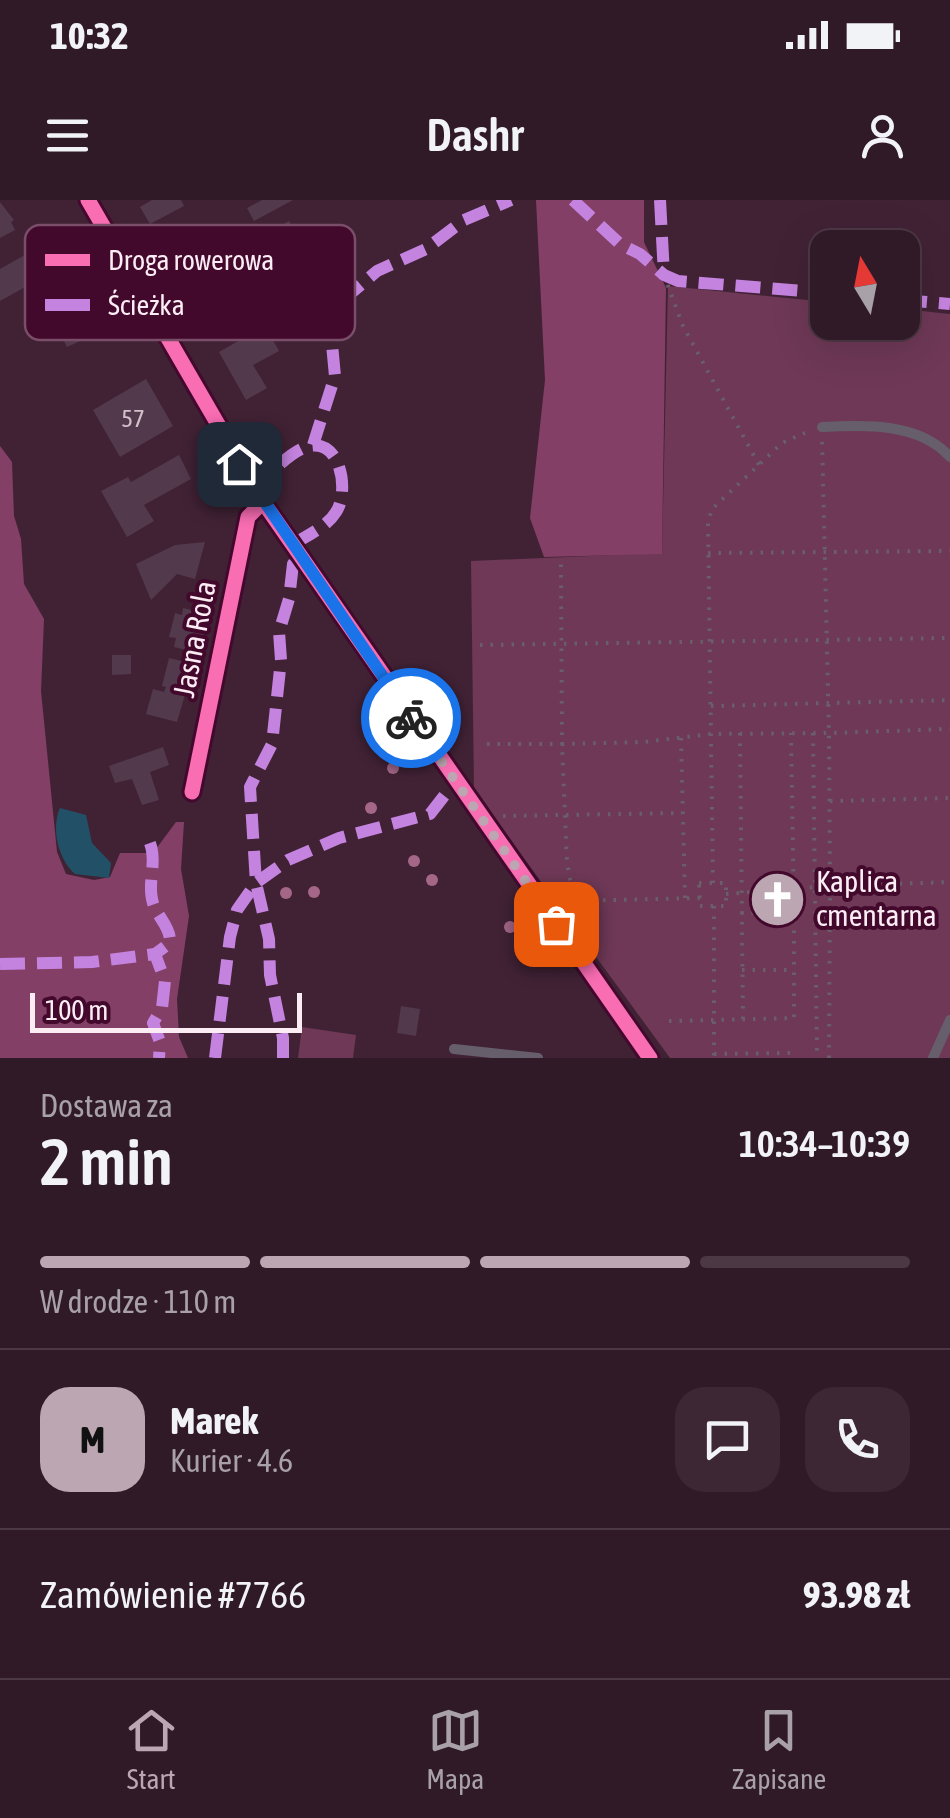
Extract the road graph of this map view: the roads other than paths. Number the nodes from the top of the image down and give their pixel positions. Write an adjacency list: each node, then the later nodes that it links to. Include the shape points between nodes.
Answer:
1 (88, 200): 2 (street)
2 (102, 225)
3 (169, 340): 6 (street)
4 (822, 427): 5 (lane, via 896,428)
5 (950, 456)
6 (262, 502): 7 (street, Jasna Rola, via 248,517); 11 (street)
7 (192, 792)
8 (950, 1020): 12 (lane)
9 (454, 1048): 10 (lane)
10 (538, 1058)
11 (649, 1058)
12 (933, 1058)

